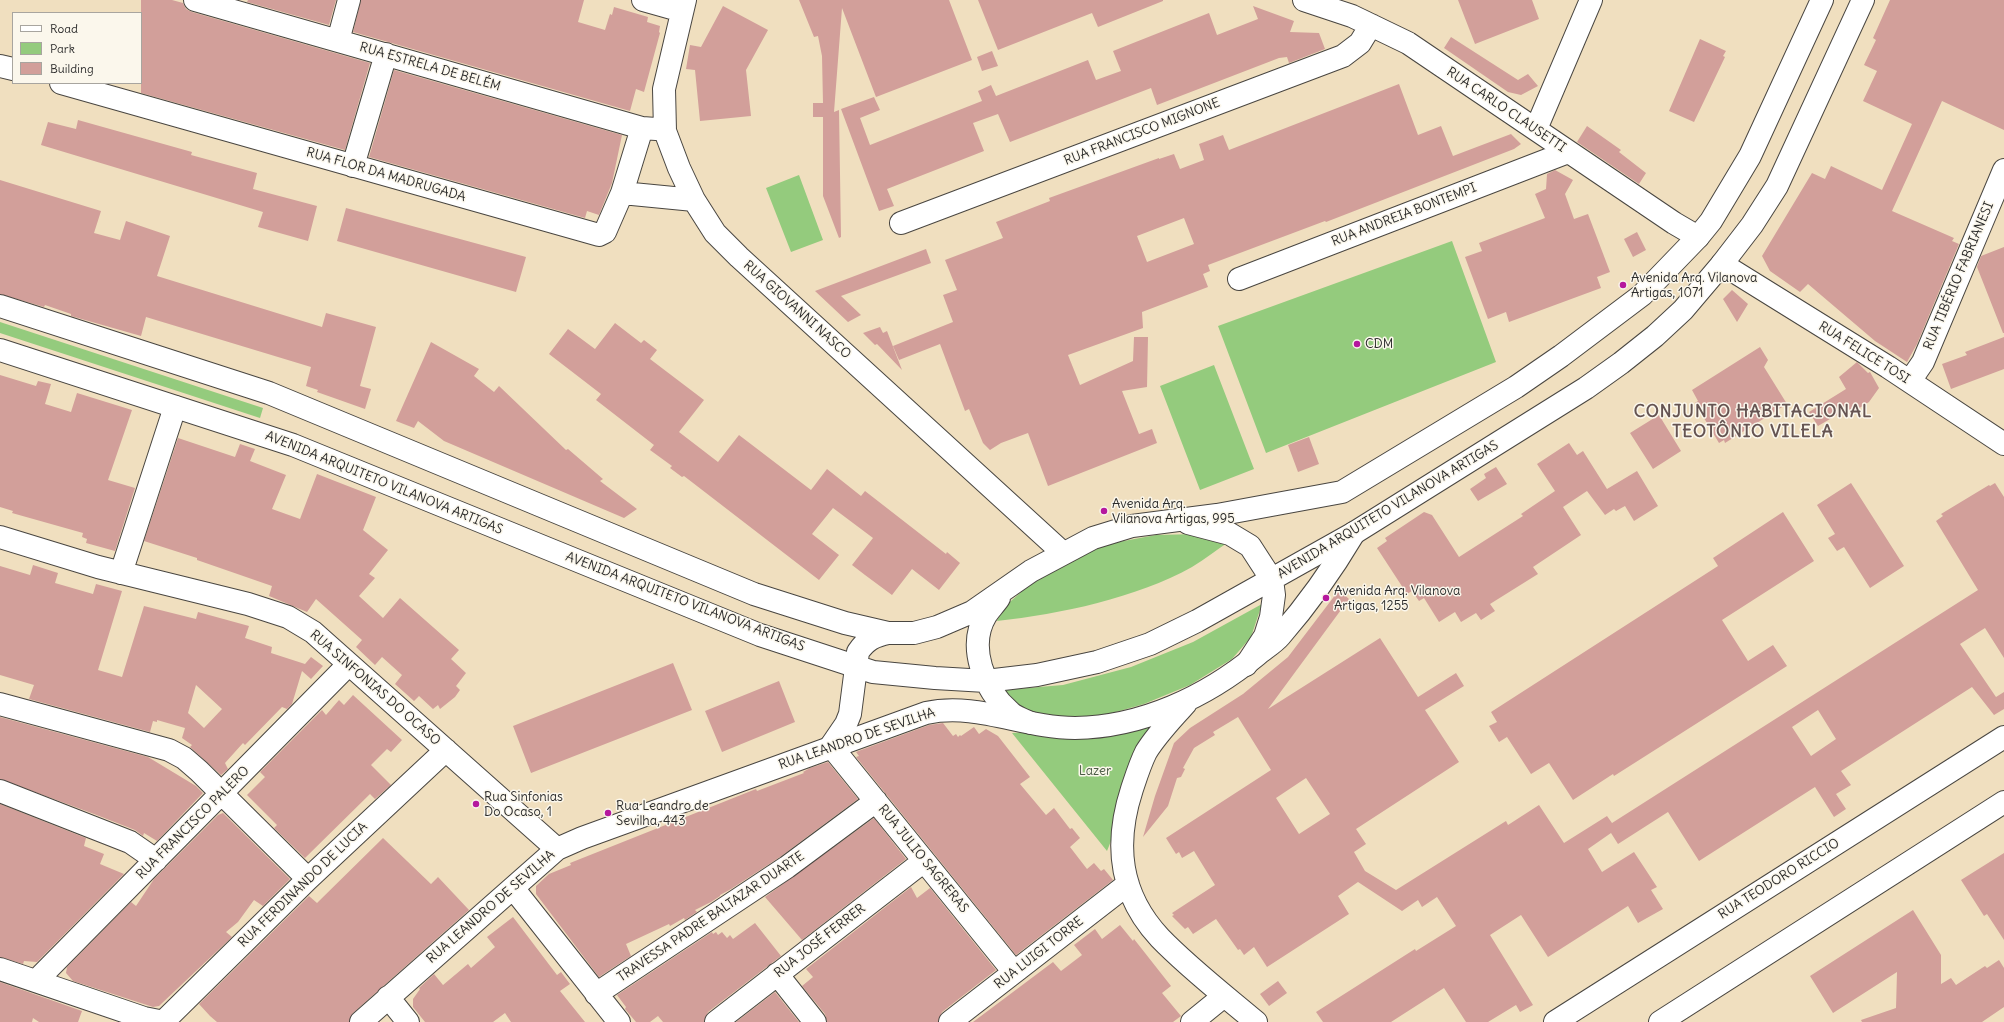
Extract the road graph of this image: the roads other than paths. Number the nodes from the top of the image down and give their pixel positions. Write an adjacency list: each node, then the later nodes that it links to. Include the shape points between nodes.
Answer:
1 (195, 0): 10 (street, RUA ESTRELA DE BELÉM)
2 (349, 0): 10 (street)
3 (643, 0): 8 (street)
4 (1304, 0): 9 (street, RUA CARLO CLAUSETTI)
5 (1591, 0): 16 (street)
6 (1822, 0): 24 (street, via 1750,156 1732,188)
7 (1863, 0): 25 (street, AVENIDA ARQUITETO VILANOVA ARTIGAS, via 1777,186 1752,225)
8 (684, 5): 17 (street, RUA GIOVANNI NASCO, via 664,89)
9 (1371, 25): 16 (street, RUA CARLO CLAUSETTI, via 1408,43); 23 (street, RUA FRANCISCO MIGNONE, via 1360,43 1343,56)
10 (338, 41): 11 (street, RUA ESTRELA DE BELÉM)
11 (386, 54): 15 (street, RUA ESTRELA DE BELÉM); 19 (street)
12 (0, 66): 13 (street)
13 (12, 69)
14 (65, 84): 19 (street, RUA FLOR DA MADRUGADA)
15 (642, 128): 17 (street, RUA ESTRELA DE BELÉM); 21 (street, RUA FLOR DA MADRUGADA)
16 (1536, 129): 18 (street, RUA CARLO CLAUSETTI)
17 (665, 131): 22 (street, RUA GIOVANNI NASCO)
18 (1568, 152): 24 (street, RUA CARLO CLAUSETTI); 26 (street, RUA ANDREIA BONTEMPI)
19 (353, 166): 21 (street, RUA FLOR DA MADRUGADA, via 599,235 605,232)
20 (2004, 170): 29 (street, RUA TIBÉRIO FABRIANESI, via 1923,362)
21 (622, 193): 22 (street)
22 (694, 200): 35 (street, RUA GIOVANNI NASCO, via 715,233 739,257)
23 (902, 223)
24 (1698, 237): 32 (street, via 1642,295 1567,352 1516,387 1342,492 1224,514)
25 (1722, 264): 29 (street, RUA FELICE TOSI); 33 (street, AVENIDA ARQUITETO VILANOVA ARTIGAS, via 1683,310 1621,363 1542,417)
26 (1240, 279)
27 (0, 306): 39 (street, via 269,393 754,594 818,615)
28 (0, 350): 30 (street, AVENIDA ARQUITETO VILANOVA ARTIGAS)
29 (1910, 381): 31 (street, RUA FELICE TOSI)
30 (175, 407): 36 (street); 42 (street, AVENIDA ARQUITETO VILANOVA ARTIGAS, via 293,445 760,635)
31 (2004, 444)
32 (1175, 520): 35 (street, via 1132,526 1093,538); 37 (street, via 1230,534 1250,546)
33 (1354, 533): 37 (street, AVENIDA ARQUITETO VILANOVA ARTIGAS); 41 (street, RUA LEANDRO DE SEVILHA, via 1330,574 1279,637)
34 (0, 537): 36 (street, RUA SINFONIAS DO OCASO)
35 (1063, 553): 38 (street, via 1031,570)
36 (121, 573): 40 (street, RUA SINFONIAS DO OCASO, via 248,604 288,617 313,632)
37 (1272, 580): 41 (street, via 1274,595 1271,617 1264,636); 43 (street, AVENIDA ARQUITETO VILANOVA ARTIGAS, via 1150,644 1097,662 1037,675)
38 (1006, 589): 39 (street, via 972,612 936,627 914,633); 43 (street, via 985,616 978,636 977,651)
39 (888, 633): 42 (street, via 873,636 864,644 858,652)
40 (349, 664): 49 (street, RUA SINFONIAS DO OCASO); 51 (street, RUA FRANCISCO PALERO)
41 (1246, 665): 44 (street, RUA LEANDRO DE SEVILHA)
42 (857, 667): 43 (street, AVENIDA ARQUITETO VILANOVA ARTIGAS, via 874,672); 48 (street, via 850,714)
43 (986, 681): 46 (street, via 1010,713)
44 (1188, 701): 46 (street, RUA LEANDRO DE SEVILHA, via 1145,716 1111,724 1074,728); 58 (street, via 1157,735 1146,753 1128,800 1121,841 1123,869)
45 (0, 704): 51 (street, via 169,750 184,758)
46 (1031, 723): 48 (street, RUA LEANDRO DE SEVILHA, via 969,710 945,709 926,713)
47 (2004, 737): 76 (street, RUA TEODORO RICCIO)
48 (831, 746): 52 (street, RUA JULIO SAGRERAS); 54 (street, RUA LEANDRO DE SEVILHA)
49 (446, 750): 54 (street, RUA SINFONIAS DO OCASO); 57 (street, RUA FERDINANDO DE LUCIA)
50 (0, 790): 55 (street, via 130,842)
51 (223, 794): 55 (street, RUA FRANCISCO PALERO); 57 (street)
52 (876, 801): 56 (street, RUA JULIO SAGRERAS); 64 (street, TRAVESSA PADRE BALTAZAR DUARTE, via 787,867)
53 (2004, 802): 77 (street)
54 (557, 849): 59 (street, RUA LEANDRO DE SEVILHA)
55 (156, 860): 63 (street, RUA FRANCISCO PALERO)
56 (924, 861): 61 (street, RUA JULIO SAGRERAS); 62 (street, RUA JOSÉ FERRER)
57 (308, 879): 67 (street, RUA FERDINANDO DE LUCIA)
58 (1128, 884): 61 (street, RUA LUIGI TORRE); 65 (street, via 1132,896 1160,938)
59 (513, 888): 64 (street); 66 (street, RUA LEANDRO DE SEVILHA)
60 (0, 969): 63 (street)
61 (1014, 972): 73 (street, RUA LUIGI TORRE)
62 (777, 974): 71 (street, RUA JOSÉ FERRER); 72 (street)
63 (36, 981): 67 (street)
64 (596, 994): 70 (street)
65 (1224, 996): 74 (street); 75 (street)
66 (388, 997): 68 (street, RUA LEANDRO DE SEVILHA); 69 (street)
67 (152, 1021)
68 (361, 1022)
69 (408, 1022)
70 (618, 1022)
71 (716, 1022)
72 (815, 1022)
73 (950, 1022)
74 (1192, 1022)
75 (1256, 1022)
76 (1555, 1022)
77 (1660, 1022)

